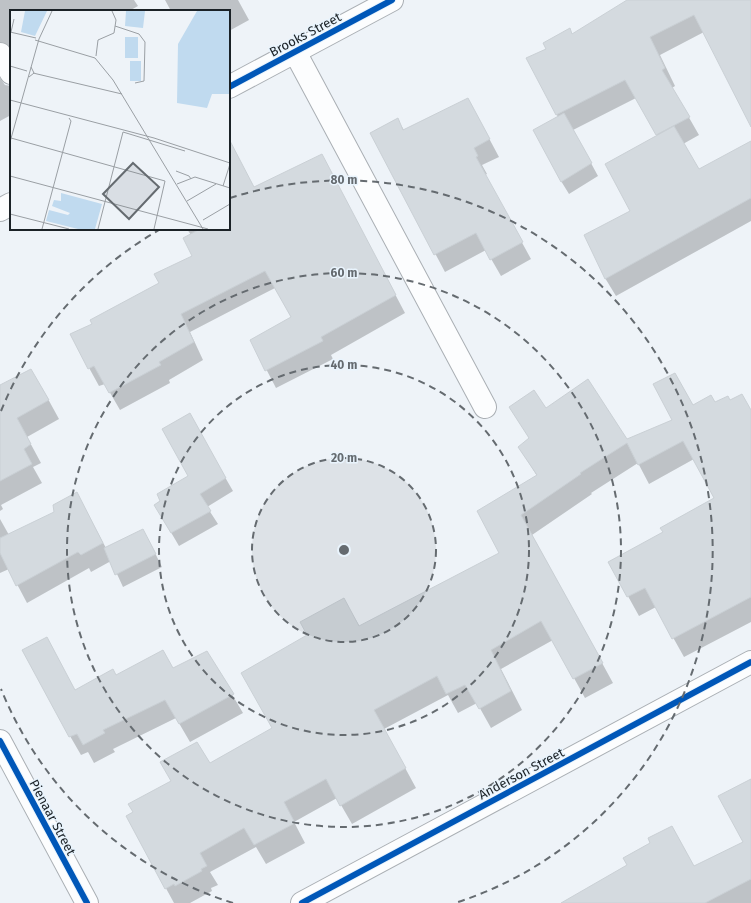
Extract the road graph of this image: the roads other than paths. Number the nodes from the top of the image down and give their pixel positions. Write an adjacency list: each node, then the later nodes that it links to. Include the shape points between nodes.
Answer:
1 (392, 0): 2 (street, Brooks Street)
2 (295, 52): 5 (street, Brooks Street); 8 (street)
3 (0, 54): 4 (street)
4 (10, 71)
5 (230, 86)
6 (10, 205): 7 (street)
7 (0, 210)
8 (484, 407)
9 (751, 662): 12 (street, Anderson Street)
10 (0, 741): 11 (street, Pienaar Street)
11 (86, 903)
12 (302, 903)

